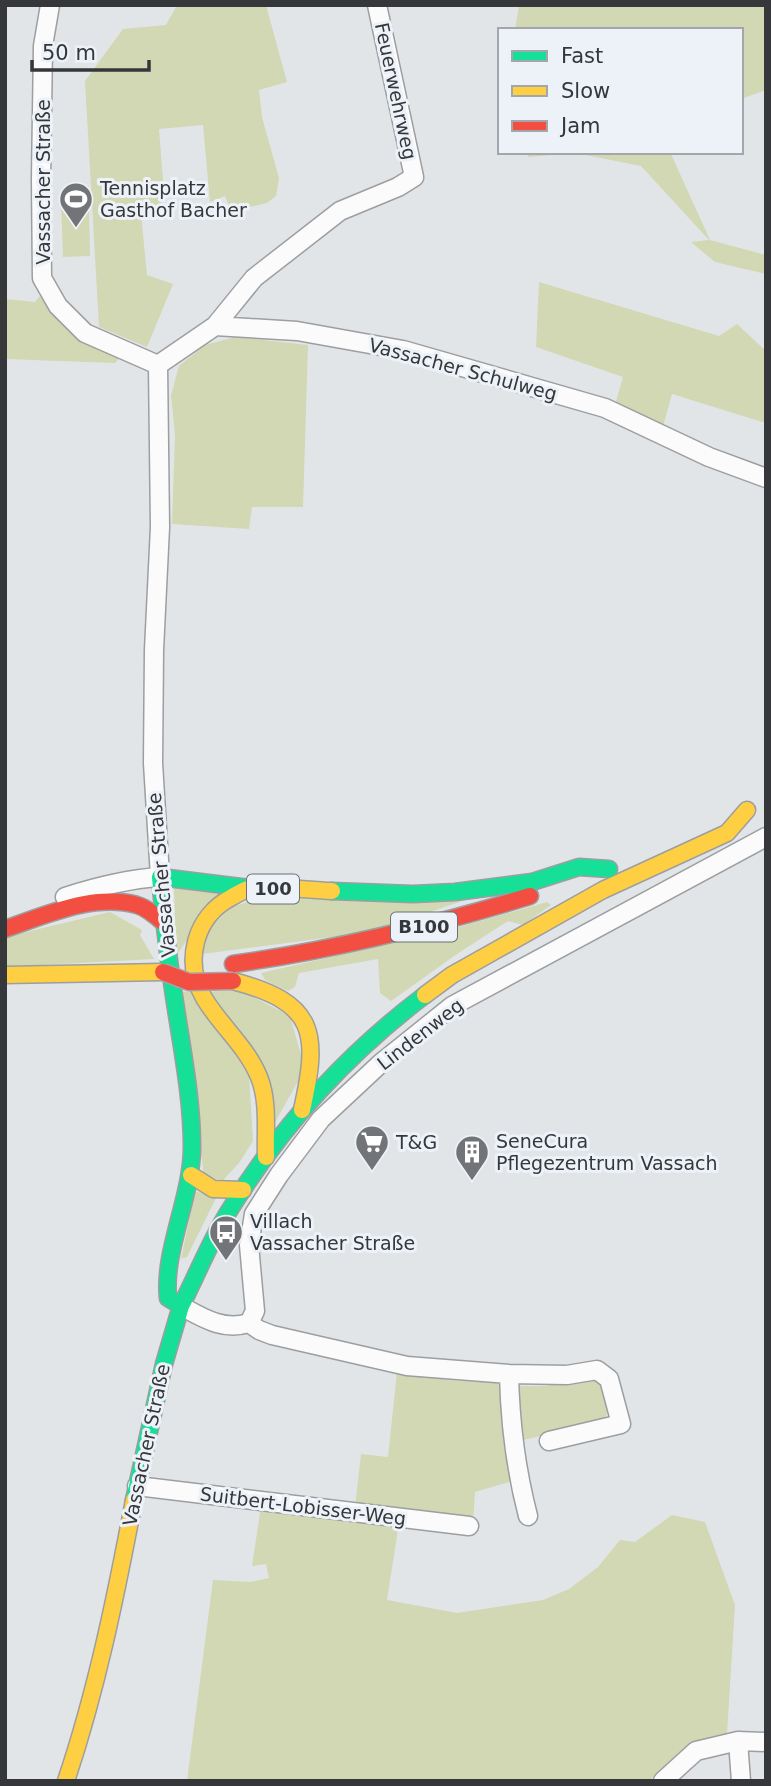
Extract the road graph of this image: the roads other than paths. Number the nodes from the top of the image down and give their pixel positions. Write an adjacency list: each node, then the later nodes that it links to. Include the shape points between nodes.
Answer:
1 (50, 5): 4 (street, Vassacher Straße, via 43,46 42,278 58,306 85,333)
2 (377, 5): 3 (street, Feuerwehrweg, via 414,177 340,211 254,278)
3 (215, 326): 4 (street); 5 (street, Vassacher Schulweg, via 297,331 403,350 605,408)
4 (158, 366): 10 (street, Vassacher Straße, via 160,527 153,763)
5 (766, 478)
6 (766, 801): 7 (main road, B100)
7 (747, 810): 9 (main road, B100); 17 (main road, via 727,833 603,890 452,975 363,1046)
8 (766, 837): 22 (street, Lindenweg, via 452,1006 321,1119 254,1214 249,1245 255,1311)
9 (609, 869): 11 (main road, 100, via 579,867 532,882 423,894); 15 (main road, B100, via 414,930)
10 (160, 877): 11 (main road, 100); 12 (street, via 96,887); 13 (main road, Vassacher Straße)
11 (249, 888): 18 (main road, 100, via 220,903 204,921 192,957 204,998 259,1076)
12 (5, 916)
13 (164, 923): 14 (main road, via 139,905 116,901 90,903); 19 (main road, Vassacher Straße, via 191,1114)
14 (5, 929)
15 (233, 972): 16 (main road, bridge, via 189,982 163,972); 17 (main road, via 276,995 296,1011 308,1029 312,1050)
16 (5, 975)
17 (302, 1110): 18 (main road)
18 (266, 1157): 20 (main road)
19 (191, 1175): 20 (main road, via 213,1189); 21 (main road, Vassacher Straße, via 166,1280 168,1298)
20 (243, 1190): 21 (main road)
21 (181, 1306): 22 (street, via 225,1326); 25 (main road, Vassacher Straße, via 153,1400)
22 (249, 1323): 23 (street, via 272,1335 407,1366)
23 (509, 1374): 24 (street, via 568,1375 597,1370 609,1379 621,1424); 26 (street, via 520,1487)
24 (549, 1441)
25 (136, 1486): 27 (street, Suitbert-Lobisser-Weg); 30 (main road, Vassacher Straße, via 94,1692)
26 (528, 1516)
27 (469, 1527)
28 (738, 1741): 29 (street); 31 (street, via 696,1751); 32 (street)
29 (766, 1742)
30 (66, 1781)
31 (663, 1781)
32 (741, 1781)

